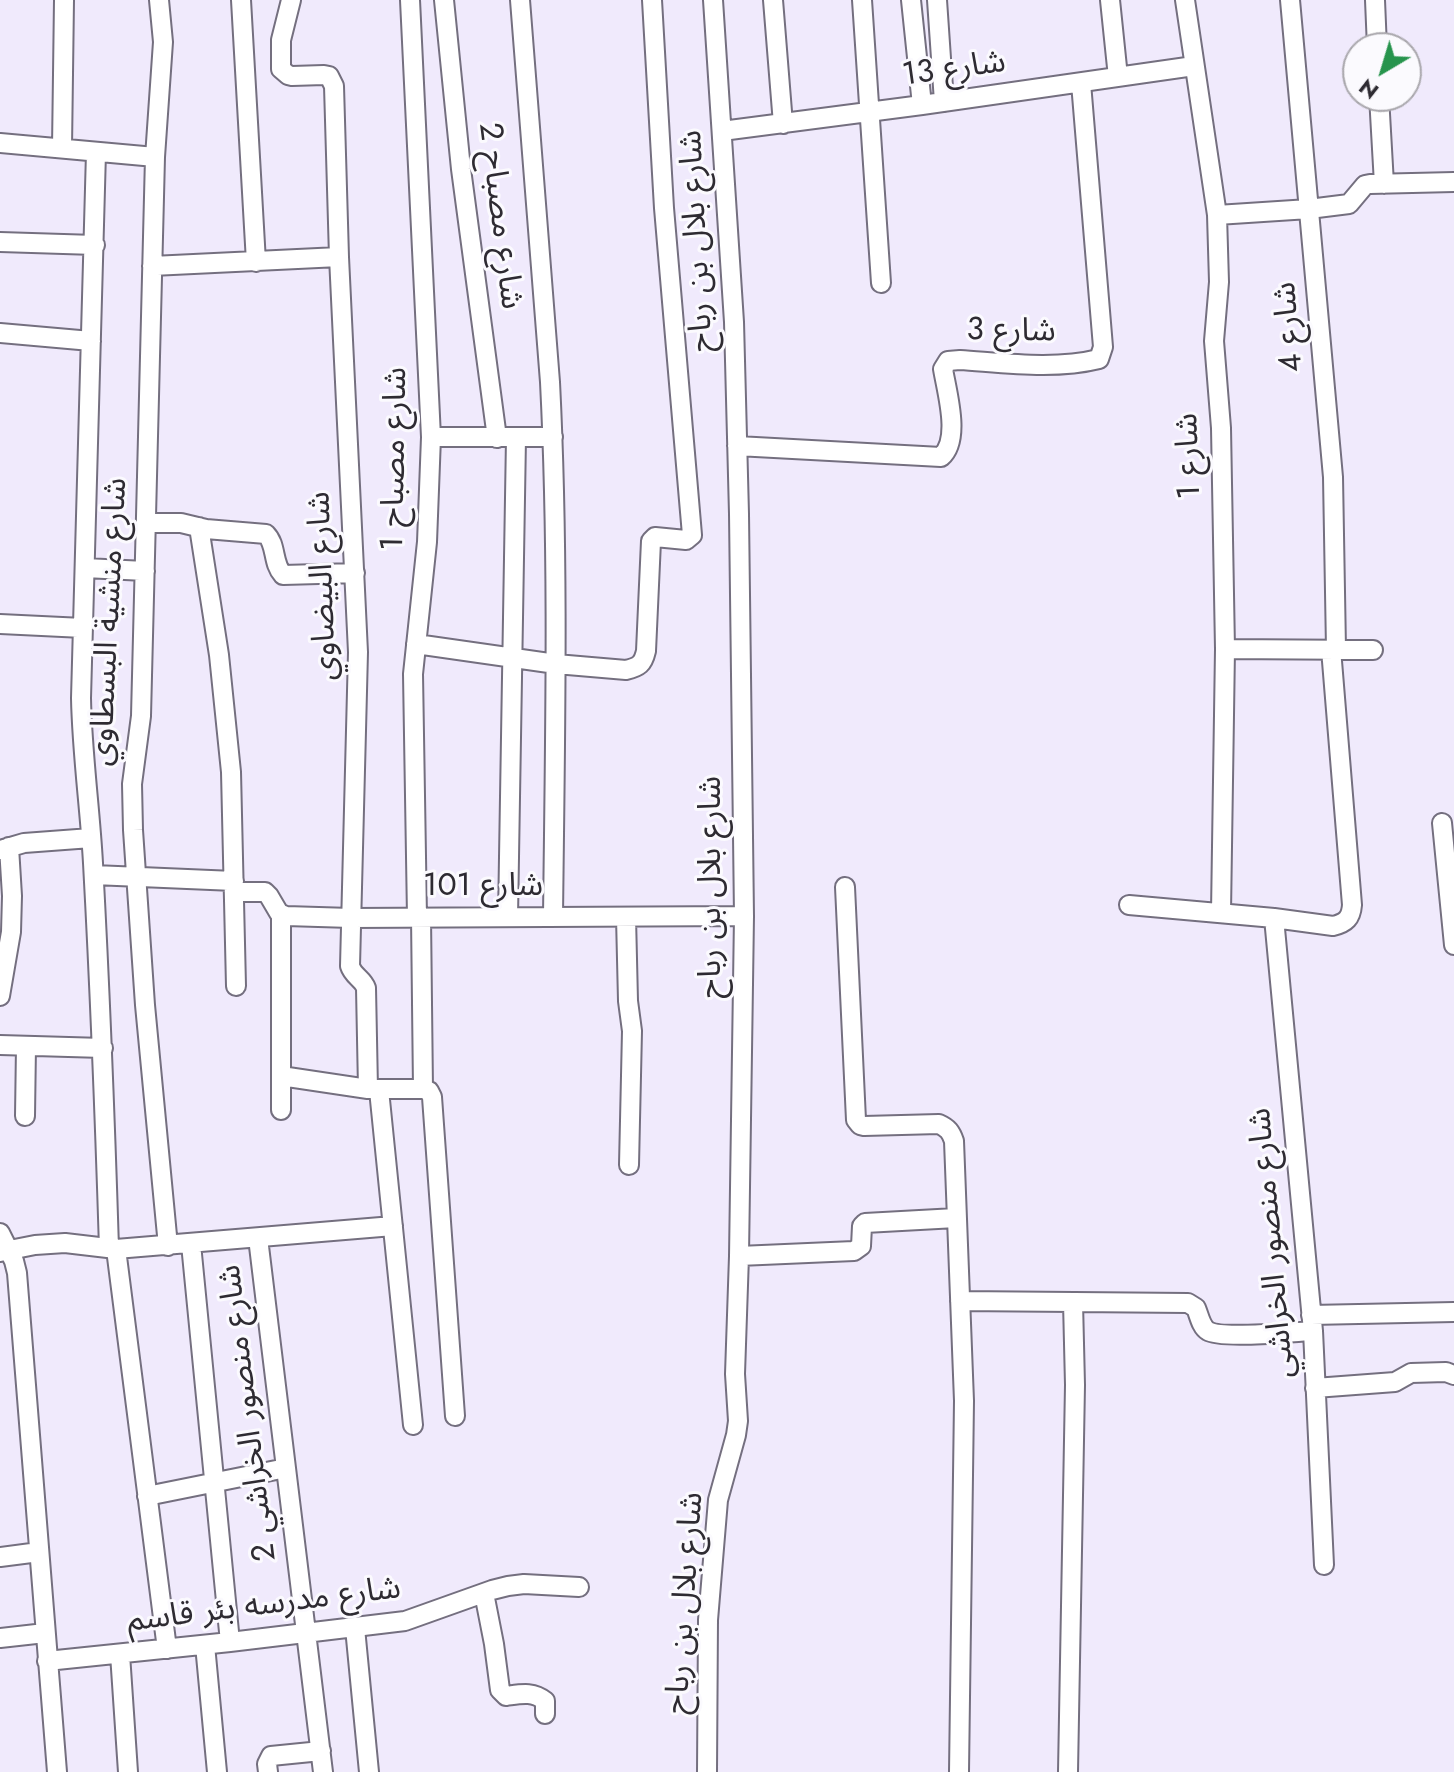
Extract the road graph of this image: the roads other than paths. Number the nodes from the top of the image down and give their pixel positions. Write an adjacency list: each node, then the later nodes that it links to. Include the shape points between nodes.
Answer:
1 (64, 0): 29 (street)
2 (159, 0): 31 (street, شارع منشية البسطاوي, via 163,42)
3 (241, 0): 39 (street)
4 (291, 0): 38 (street, شارع البيضاوي, via 281,40 281,69 292,76 329,76 334,86)
5 (410, 0): 44 (street, شارع مصباح 1)
6 (444, 0): 46 (street, شارع مصباح 2, via 461,169)
7 (520, 0): 45 (street)
8 (652, 0): 60 (street, via 692,533 686,540 651,541 644,661 626,670)
9 (713, 0): 27 (street, شارع بلال بن رباح)
10 (773, 0): 26 (street)
11 (862, 0): 24 (street)
12 (911, 0): 23 (street)
13 (937, 0): 22 (street)
14 (1110, 0): 20 (street)
15 (1185, 0): 19 (street, شارع 1)
16 (1290, 0): 34 (street, شارع 4)
17 (1375, 0): 18 (street)
18 (1376, 32)
19 (1194, 66): 20 (street, شارع 13); 35 (street, شارع 1)
20 (1118, 77): 21 (street, شارع 13)
21 (1081, 83): 22 (street, شارع 13); 47 (street, شارع 3, via 1103,347 1099,359 1034,365 948,361 943,369 952,431 941,457)
22 (944, 102): 23 (street, شارع 13)
23 (922, 105): 24 (street, شارع 13)
24 (870, 112): 26 (street, شارع 13); 41 (street)
25 (1380, 112): 33 (street)
26 (783, 124): 27 (street, شارع 13)
27 (722, 131): 47 (street, شارع بلال بن رباح)
28 (0, 143): 29 (street)
29 (62, 148): 30 (street)
30 (96, 152): 31 (street); 37 (street)
31 (155, 157): 40 (street, شارع منشية البسطاوي)
32 (1454, 182): 33 (street)
33 (1384, 184): 34 (street, via 1365,185 1349,204)
34 (1309, 209): 35 (street); 57 (street, شارع 4, via 1333,477)
35 (1217, 215): 56 (street, شارع 1, via 1214,341)
36 (0, 242): 37 (street)
37 (95, 245): 43 (street)
38 (339, 257): 39 (street); 52 (street, شارع البيضاوي)
39 (256, 262): 40 (street)
40 (152, 266): 48 (street, شارع منشية البسطاوي)
41 (881, 283)
42 (0, 333): 43 (street)
43 (91, 341): 50 (street)
44 (431, 437): 46 (street); 55 (street, شارع مصباح 1)
45 (553, 437): 46 (street); 60 (street)
46 (506, 438): 59 (street, شارع مصباح 2)
47 (737, 446): 71 (street, شارع بلال بن رباح)
48 (146, 523): 49 (street); 51 (street, شارع منشية البسطاوي)
49 (199, 527): 52 (street, via 266,534 283,575); 66 (street, via 219,655)
50 (85, 568): 51 (street); 54 (street)
51 (145, 571): 65 (street, شارع منشية البسطاوي, via 141,716 132,784)
52 (355, 573): 76 (street, شارع البيضاوي)
53 (0, 624): 54 (street)
54 (83, 628): 62 (street, via 81,727)
55 (416, 644): 59 (street); 72 (street, شارع مصباح 1)
56 (1225, 649): 57 (street); 69 (street, شارع 1)
57 (1334, 649): 58 (street); 77 (street, شارع 4, via 1351,913 1333,926)
58 (1373, 650)
59 (512, 657): 60 (street); 73 (street, شارع مصباح 2)
60 (556, 664): 74 (street)
61 (1442, 823): 78 (street)
62 (91, 838): 63 (street); 64 (street)
63 (4, 848): 80 (street, via 12,896)
64 (94, 875): 65 (street); 83 (street)
65 (137, 877): 66 (street); 95 (street, شارع منشية البسطاوي)
66 (234, 886): 70 (street, via 265,892); 79 (street)
67 (845, 887): 90 (street, via 856,1120 864,1126 929,1123 947,1128 954,1141)
68 (1129, 905): 69 (street)
69 (1221, 912): 77 (street)
70 (281, 915): 76 (street, شارع 101); 84 (street)
71 (744, 916): 75 (street, شارع 101); 98 (street, شارع بلال بن رباح)
72 (419, 917): 73 (street, شارع 101); 76 (street, شارع 101); 85 (street, شارع مصباح 1)
73 (508, 917): 74 (street, شارع 101)
74 (553, 917): 75 (street, شارع 101)
75 (626, 917): 89 (street, via 632,1031)
76 (351, 918): 86 (street, شارع البيضاوي, via 350,970 366,988)
77 (1274, 918): 102 (street, شارع منصور الخراشي)
78 (1454, 945)
79 (236, 986)
80 (0, 996)
81 (0, 1045): 82 (street)
82 (26, 1046): 83 (street); 88 (street)
83 (103, 1048): 96 (street)
84 (281, 1076): 86 (street); 87 (street)
85 (423, 1089): 86 (street); 105 (street, شارع مصباح 1, via 432,1097)
86 (374, 1090): 91 (street, شارع البيضاوي)
87 (281, 1110)
88 (25, 1116)
89 (629, 1165)
90 (956, 1218): 98 (street, via 865,1223 861,1246 854,1251); 99 (street)
91 (393, 1226): 93 (street); 106 (street, شارع البيضاوي)
92 (0, 1233): 97 (street)
93 (258, 1238): 94 (street); 107 (street, شارع منصور الخراشي 2)
94 (191, 1244): 95 (street); 108 (street)
95 (168, 1246): 96 (street)
96 (112, 1249): 97 (street, via 48,1244); 109 (street)
97 (4, 1252): 110 (street, via 17,1273)
98 (739, 1256): 132 (street, شارع بلال بن رباح, via 738,1421 718,1500 708,1620)
99 (960, 1301): 100 (street); 133 (street, via 964,1401)
100 (1073, 1302): 102 (street, via 1188,1303 1206,1330 1217,1333); 134 (street)
101 (1454, 1312): 102 (street)
102 (1312, 1323): 104 (street, شارع منصور الخراشي)
103 (1454, 1375): 104 (street, via 1411,1373 1395,1382)
104 (1315, 1388): 112 (street, شارع منصور الخراشي)
105 (455, 1416)
106 (413, 1425)
107 (286, 1468): 108 (street); 117 (street, شارع منصور الخراشي 2)
108 (215, 1482): 109 (street); 119 (street)
109 (147, 1496): 121 (street)
110 (39, 1552): 111 (street); 116 (street)
111 (0, 1557)
112 (1324, 1565)
113 (579, 1587): 114 (street, شارع مدرسه بئر قاسم, via 524,1584)
114 (484, 1593): 115 (street, شارع مدرسه بئر قاسم, via 405,1621); 124 (street, via 500,1690 506,1696 538,1695 545,1701)
115 (355, 1628): 117 (street, شارع مدرسه بئر قاسم); 131 (street)
116 (45, 1633): 118 (street); 123 (street)
117 (305, 1633): 119 (street, شارع مدرسه بئر قاسم); 125 (street, شارع منصور الخراشي 2)
118 (0, 1638)
119 (230, 1642): 120 (street, شارع مدرسه بئر قاسم)
120 (205, 1645): 121 (street, شارع مدرسه بئر قاسم); 128 (street)
121 (167, 1649): 122 (street, شارع مدرسه بئر قاسم)
122 (120, 1654): 123 (street, شارع مدرسه بئر قاسم); 127 (street)
123 (47, 1661): 126 (street)
124 (545, 1714)
125 (321, 1751): 129 (street, via 271,1756); 130 (street, شارع منصور الخراشي 2)
126 (57, 1772)
127 (128, 1772)
128 (217, 1772)
129 (268, 1772)
130 (323, 1772)
131 (369, 1772)
132 (707, 1772)
133 (959, 1772)
134 (1068, 1772)

